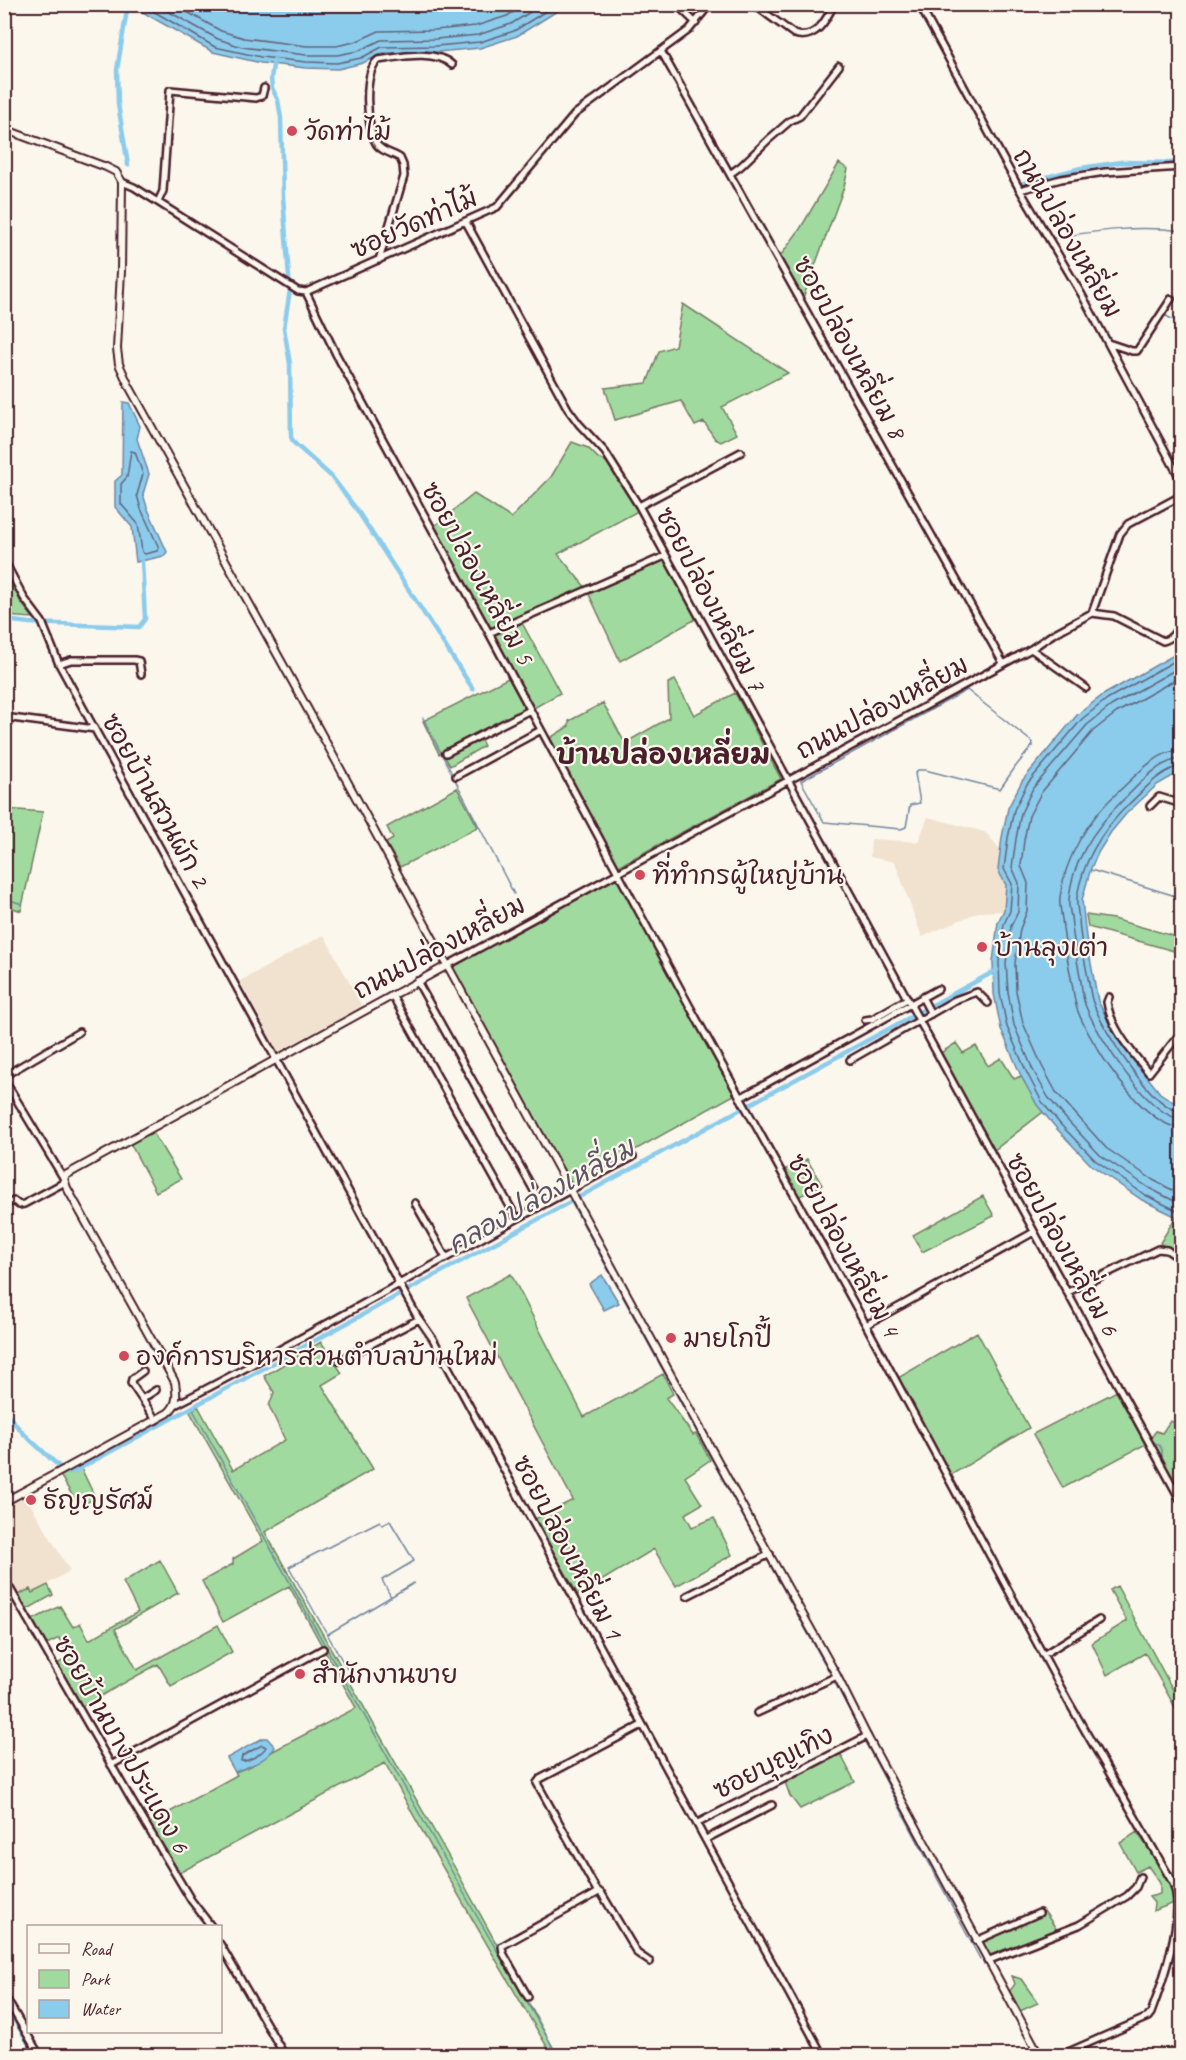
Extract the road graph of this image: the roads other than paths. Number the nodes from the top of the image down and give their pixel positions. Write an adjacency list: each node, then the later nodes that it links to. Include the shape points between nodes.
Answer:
1 (9, 4): 7 (street)
2 (676, 4): 8 (street)
3 (710, 4): 8 (street, ซอยวัดท่าไม้)
4 (753, 4): 5 (street, via 800,36 817,31)
5 (834, 4)
6 (919, 4): 17 (street, ถนนปล่องเหลี่ยม)
7 (4, 15)
8 (696, 22): 9 (street, ซอยวัดท่าไม้)
9 (661, 51): 15 (street, ซอยปล่องเหลี่ยม 8); 19 (street, ซอยวัดท่าไม้, via 575,114 500,204)
10 (452, 65): 20 (street, via 444,57 429,56 378,60 372,67 368,87 373,134 381,148 400,158 404,171)
11 (839, 66): 15 (street, via 800,116)
12 (264, 88): 18 (street, via 262,96 256,98 170,90 163,191)
13 (4, 129): 16 (street, via 106,167 116,172)
14 (1182, 167): 17 (street, via 1104,172)
15 (730, 174): 34 (street, ซอยปล่องเหลี่ยม 8)
16 (122, 182): 18 (street); 48 (street, via 119,364)
17 (1020, 190): 23 (street, ถนนปล่องเหลี่ยม)
18 (158, 202): 21 (street, via 292,288)
19 (466, 222): 20 (street, ซอยวัดท่าไม้); 27 (street, ซอยปล่องเหลี่ยม 7, via 568,409 605,452)
20 (379, 260): 21 (street, ซอยวัดท่าไม้)
21 (306, 292): 32 (street, ซอยปล่องเหลี่ยม 5)
22 (1171, 299): 23 (street, via 1137,351)
23 (1108, 343): 25 (street, ถนนปล่องเหลี่ยม)
24 (741, 452): 27 (street)
25 (1182, 482)
26 (1182, 494): 30 (street, via 1128,524 1120,534)
27 (639, 506): 28 (street, ซอยปล่องเหลี่ยม 7)
28 (665, 556): 32 (street); 44 (street, ซอยปล่องเหลี่ยม 7)
29 (4, 560): 35 (street, ซอยบ้านสวนผัก 2, via 43,625)
30 (1092, 613): 31 (street, via 1114,616 1163,641 1170,639); 33 (street, ถนนปล่องเหลี่ยม)
31 (1182, 619)
32 (489, 633): 38 (street, ซอยปล่องเหลี่ยม 5)
33 (1031, 649): 34 (street, ถนนปล่องเหลี่ยม); 37 (street)
34 (1003, 663): 44 (street, ถนนปล่องเหลี่ยม)
35 (59, 664): 36 (street, via 71,660 134,660 139,661); 40 (street, ซอยบ้านสวนผัก 2)
36 (141, 675)
37 (1086, 688)
38 (530, 710): 41 (street, ซอยปล่องเหลี่ยม 5); 42 (street)
39 (4, 717): 40 (street)
40 (95, 729): 61 (street, ซอยบ้านสวนผัก 2)
41 (541, 730): 43 (street); 47 (street, ซอยปล่องเหลี่ยม 5)
42 (446, 753)
43 (456, 776)
44 (788, 780): 47 (street, ถนนปล่องเหลี่ยม); 55 (street, ซอยปล่องเหลี่ยม 7)
45 (1182, 804): 46 (street, via 1159,797)
46 (1150, 806)
47 (616, 872): 48 (street, ถนนปล่องเหลี่ยม); 64 (street, ซอยปล่องเหลี่ยม 4)
48 (448, 965): 49 (street, ถนนปล่องเหลี่ยม); 67 (street)
49 (417, 981): 51 (street, ถนนปล่องเหลี่ยม); 70 (street)
50 (938, 989): 53 (street)
51 (392, 995): 61 (street, ถนนปล่องเหลี่ยม); 71 (street)
52 (1109, 997): 59 (street, via 1111,1018 1149,1073)
53 (924, 1000): 55 (street); 56 (street)
54 (988, 1003): 56 (street, via 975,992)
55 (909, 1004): 57 (street); 58 (street, ซอยปล่องเหลี่ยม 6); 64 (street)
56 (930, 1012): 58 (street)
57 (865, 1020)
58 (918, 1021): 62 (street); 72 (street, ซอยปล่องเหลี่ยม 6)
59 (1182, 1031)
60 (79, 1032): 63 (street)
61 (277, 1057): 66 (street, ถนนปล่องเหลี่ยม, via 70,1172); 75 (street, ซอยปล่องเหลี่ยม 1)
62 (850, 1060)
63 (4, 1078): 66 (street)
64 (740, 1098): 78 (street, ซอยปล่องเหลี่ยม 4)
65 (633, 1157): 67 (street)
66 (64, 1181): 69 (street, via 24,1204 14,1201); 83 (street, via 175,1382)
67 (571, 1189): 70 (street); 87 (street)
68 (415, 1203): 73 (street)
69 (4, 1205)
70 (542, 1205): 71 (street)
71 (517, 1219): 73 (street)
72 (1034, 1232): 76 (street, ซอยปล่องเหลี่ยม 6); 78 (street)
73 (446, 1258): 75 (street)
74 (1182, 1260): 76 (street, via 1158,1249)
75 (402, 1286): 77 (street, ซอยปล่องเหลี่ยม 1); 83 (street)
76 (1068, 1292): 86 (street, ซอยปล่องเหลี่ยม 6)
77 (419, 1319): 79 (street); 95 (street, ซอยปล่องเหลี่ยม 1)
78 (866, 1325): 92 (street, ซอยปล่องเหลี่ยม 4)
79 (339, 1361)
80 (143, 1371): 82 (street, via 131,1381)
81 (156, 1390): 82 (street)
82 (142, 1399): 84 (street)
83 (175, 1406): 84 (street)
84 (156, 1420): 85 (street)
85 (4, 1502)
86 (1182, 1503)
87 (767, 1555): 89 (street); 93 (street)
88 (4, 1578): 97 (street, ซอยบ้านบางประแดง 6)
89 (687, 1596)
90 (1099, 1620): 92 (street)
91 (322, 1649): 97 (street)
92 (1043, 1655): 115 (street, ซอยปล่องเหลี่ยม 4, via 1176,1894 1172,1944 1151,2013)
93 (837, 1676): 94 (street); 96 (street)
94 (757, 1713)
95 (642, 1725): 99 (street, ซอยปล่องเหลี่ยม 1); 102 (street, via 537,1783)
96 (867, 1736): 99 (street, ซอยบุญเทิง); 105 (street)
97 (111, 1765): 104 (street, ซอยบ้านบางประแดง 6, via 191,1900)
98 (772, 1805): 100 (street)
99 (698, 1823): 100 (street, ซอยปล่องเหลี่ยม 1)
100 (706, 1839): 113 (street, ซอยปล่องเหลี่ยม 1)
101 (1140, 1877): 107 (street, via 1127,1896 1079,1925)
102 (599, 1892): 108 (street, via 637,1953); 110 (street, via 502,1946)
103 (1039, 1913): 105 (street)
104 (210, 1925)
105 (976, 1941): 107 (street)
106 (222, 1947): 112 (street)
107 (987, 1961): 114 (street)
108 (650, 1962)
109 (4, 1995): 111 (street)
110 (528, 1997)
111 (40, 2055)
112 (285, 2055)
113 (823, 2055)
114 (1040, 2055)
115 (1059, 2055)

